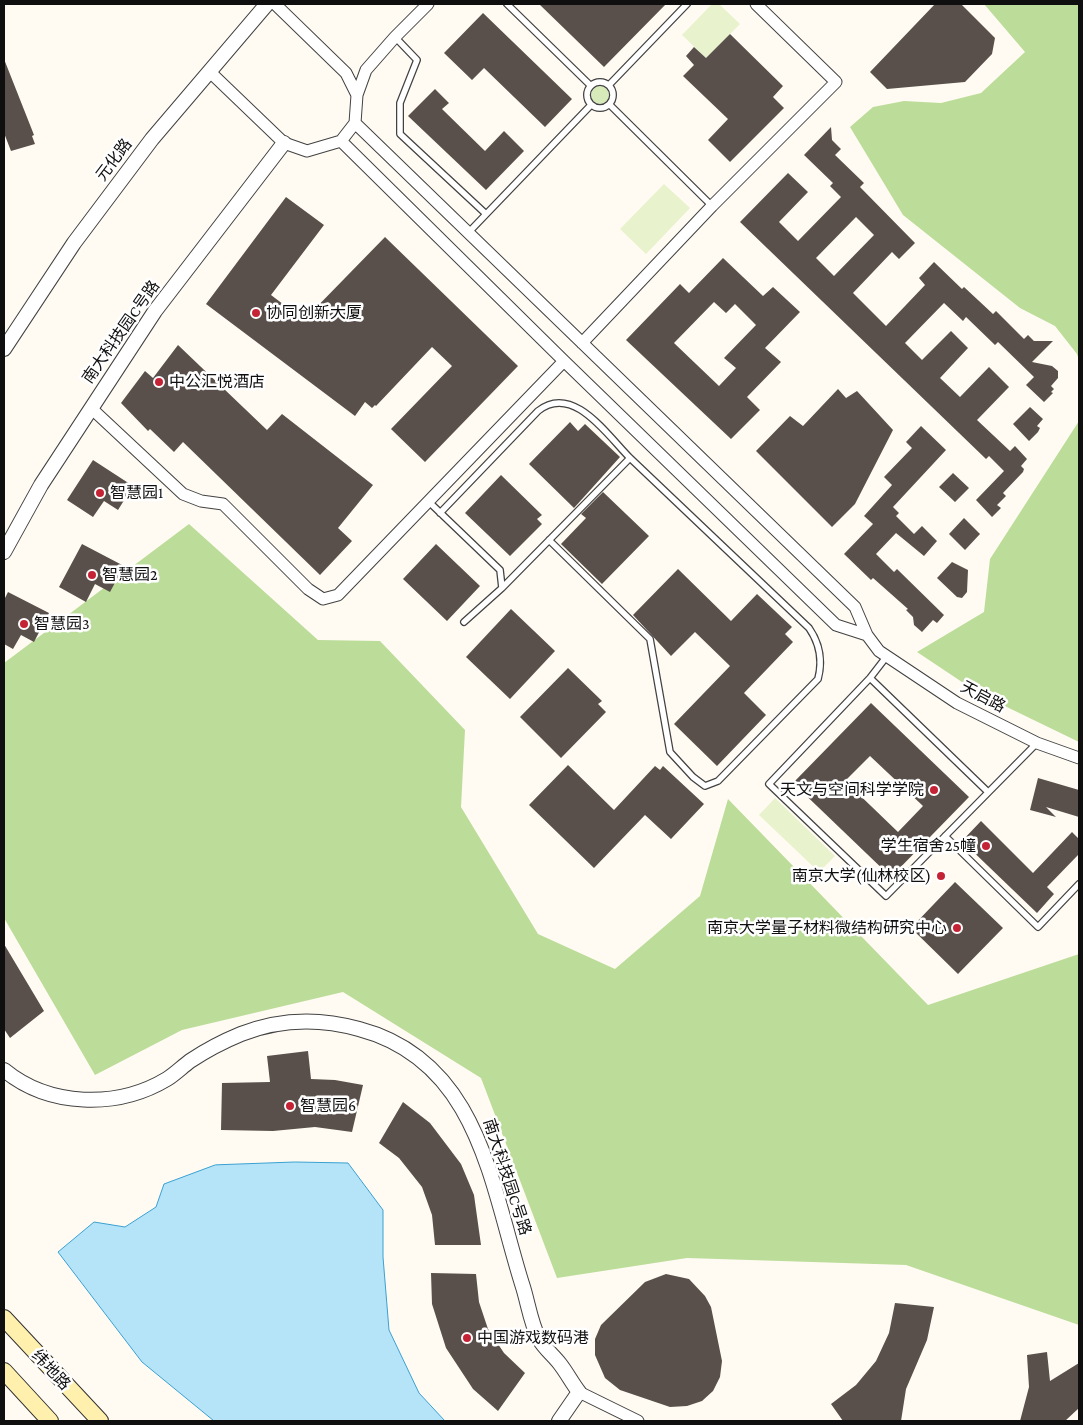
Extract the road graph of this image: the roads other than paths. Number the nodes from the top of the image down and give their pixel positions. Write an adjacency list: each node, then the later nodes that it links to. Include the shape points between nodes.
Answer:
1 (267, 4): 8 (street, 元化路)
2 (275, 4): 11 (street, via 346,73)
3 (428, 4): 7 (street)
4 (507, 4): 10 (lane)
5 (687, 4): 9 (lane)
6 (756, 4): 17 (street, via 836,82)
7 (395, 37): 11 (street, via 366,70); 18 (lane, via 418,60 400,103 400,134)
8 (209, 71): 16 (street); 21 (street, 元化路, via 152,139 74,243)
9 (609, 85): 10 (lane, via 602,82); 13 (lane, via 614,92)
10 (590, 86): 12 (lane, via 587,93)
11 (357, 95): 14 (street)
12 (591, 105): 13 (lane, via 603,109); 18 (lane)
13 (610, 105): 17 (lane)
14 (355, 123): 15 (street); 19 (street, 天启路)
15 (341, 140): 16 (street, via 306,151); 22 (street)
16 (284, 143): 23 (street, 南大科技园C号路, via 155,312)
17 (712, 206): 20 (street)
18 (486, 214): 19 (lane)
19 (468, 232): 20 (street, 天启路)
20 (582, 343): 31 (street, 天启路, via 854,608)
21 (4, 349)
22 (564, 361): 25 (street); 31 (street, via 836,626)
23 (91, 408): 25 (street, via 183,494 223,504 308,589 323,599 338,595); 28 (street, 南大科技园C号路, via 41,485)
24 (630, 458): 26 (lane, via 579,408 568,402 555,402 538,411); 27 (lane); 27 (lane, via 809,628 818,645 821,663 818,678 718,781 705,786 670,752 650,639)
25 (428, 501): 26 (lane)
26 (440, 513): 29 (lane, via 500,570)
27 (549, 540): 29 (lane)
28 (4, 552)
29 (502, 588): 30 (lane)
30 (464, 622)
31 (867, 635): 32 (street, 天启路)
32 (883, 653): 33 (lane); 34 (street, 天启路, via 957,702)
33 (870, 678): 36 (lane); 37 (lane, via 769,784 886,896)
34 (1037, 742): 35 (street, 天启路); 36 (lane)
35 (1079, 758)
36 (988, 792): 37 (lane)
37 (945, 836): 38 (lane, via 1038,927)
38 (1079, 884)
39 (4, 1070): 42 (street, 南大科技园C号路, via 43,1092 75,1100 116,1099 167,1079 191,1061 242,1034 276,1024 311,1021 338,1024 364,1030 397,1044 440,1077 471,1122 498,1199 539,1339)
40 (4, 1318): 44 (main road, 纬地路)
41 (4, 1371): 43 (main road)
42 (579, 1392): 45 (street); 46 (street)
43 (50, 1421)
44 (100, 1421)
45 (559, 1421)
46 (638, 1421)

